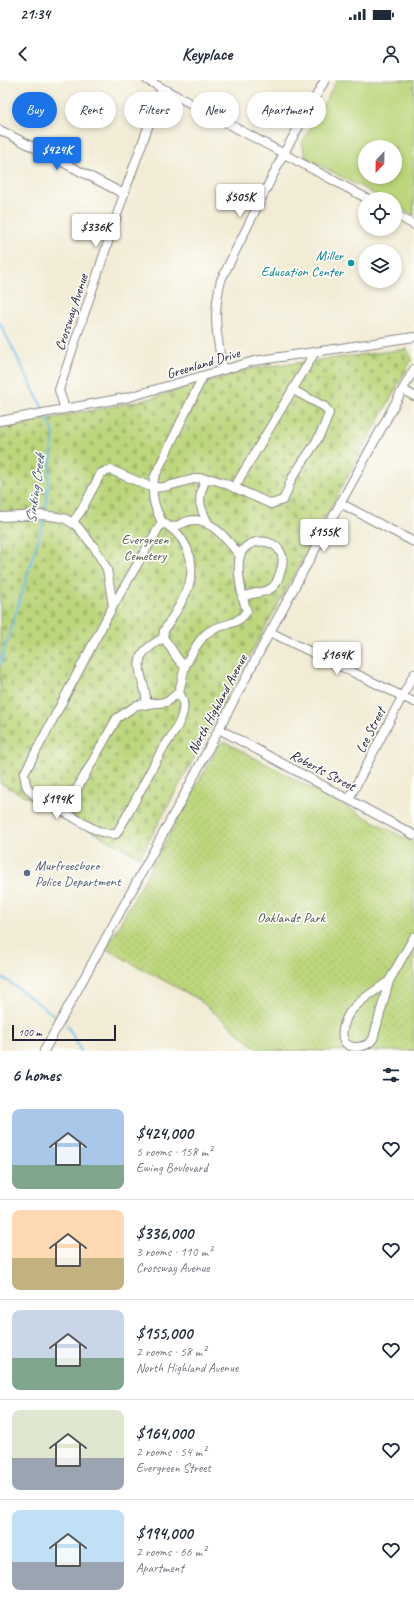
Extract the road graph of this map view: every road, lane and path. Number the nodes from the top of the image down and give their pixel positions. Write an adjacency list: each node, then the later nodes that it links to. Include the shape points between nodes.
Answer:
1 (147, 80): 3 (street)
2 (325, 80): 5 (street)
3 (162, 88): 5 (street); 7 (street, Crossway Avenue)
4 (0, 130): 7 (street)
5 (284, 152): 6 (street); 13 (street, via 221,280 215,313)
6 (358, 193)
7 (124, 194): 18 (street, Crossway Avenue, via 60,390)
8 (402, 218): 9 (street)
9 (414, 225)
10 (414, 337): 11 (street, Greenland Drive)
11 (315, 352): 13 (street, Greenland Drive, via 254,361); 15 (street)
12 (414, 369): 16 (street, North Highland Avenue)
13 (223, 370): 14 (street, Greenland Drive)
14 (203, 376): 18 (street, Greenland Drive, via 129,397); 21 (street, via 154,478)
15 (293, 390): 22 (street); 22 (street, via 325,407 329,413 325,426 310,452 292,476 288,492 283,500 271,504)
16 (403, 390): 17 (street); 23 (street, North Highland Avenue)
17 (414, 396)
18 (66, 409): 19 (street, Greenland Drive)
19 (0, 421)
20 (210, 479): 21 (street, via 198,478); 22 (street); 24 (street, via 205,481 199,496)
21 (153, 488): 27 (street, via 152,499); 28 (street, via 111,470 101,473)
22 (234, 488)
23 (340, 503): 31 (street); 35 (street, North Highland Avenue)
24 (202, 512): 26 (street); 29 (street)
25 (0, 517): 28 (street, via 45,515 64,518)
26 (197, 520): 29 (street); 30 (street)
27 (162, 522): 30 (street); 34 (street)
28 (72, 523): 34 (street, via 94,547 107,569)
29 (209, 524): 32 (street)
30 (172, 527): 36 (street, via 191,558 191,573 189,585 164,631)
31 (414, 542)
32 (240, 556): 33 (street); 33 (street, via 248,546 262,541 274,544 282,552 284,564 274,586 264,592 247,594)
33 (242, 598): 37 (street, via 247,611 242,619 205,634)
34 (113, 606): 45 (street, via 24,774 26,786 34,795)
35 (270, 632): 40 (street); 43 (street, North Highland Avenue)
36 (163, 638): 37 (street, via 175,652 180,663); 42 (street, via 148,647 139,658 147,698)
37 (185, 666): 39 (street)
38 (414, 674): 40 (street, Lee Street)
39 (179, 692): 42 (street, via 166,702); 45 (street, via 183,700 183,714 116,834 103,832)
40 (402, 696): 41 (street); 44 (street, Lee Street)
41 (414, 702)
42 (146, 705): 45 (street, via 137,706 117,718)
43 (219, 729): 44 (street, Roberts Street); 49 (street, North Highland Avenue)
44 (349, 799): 46 (street, Roberts Street)
45 (64, 812)
46 (414, 835)
47 (414, 938): 48 (street)
48 (389, 981): 48 (street, via 358,1004 348,1015 343,1037 349,1046 363,1047 373,1039)
49 (44, 1051)

